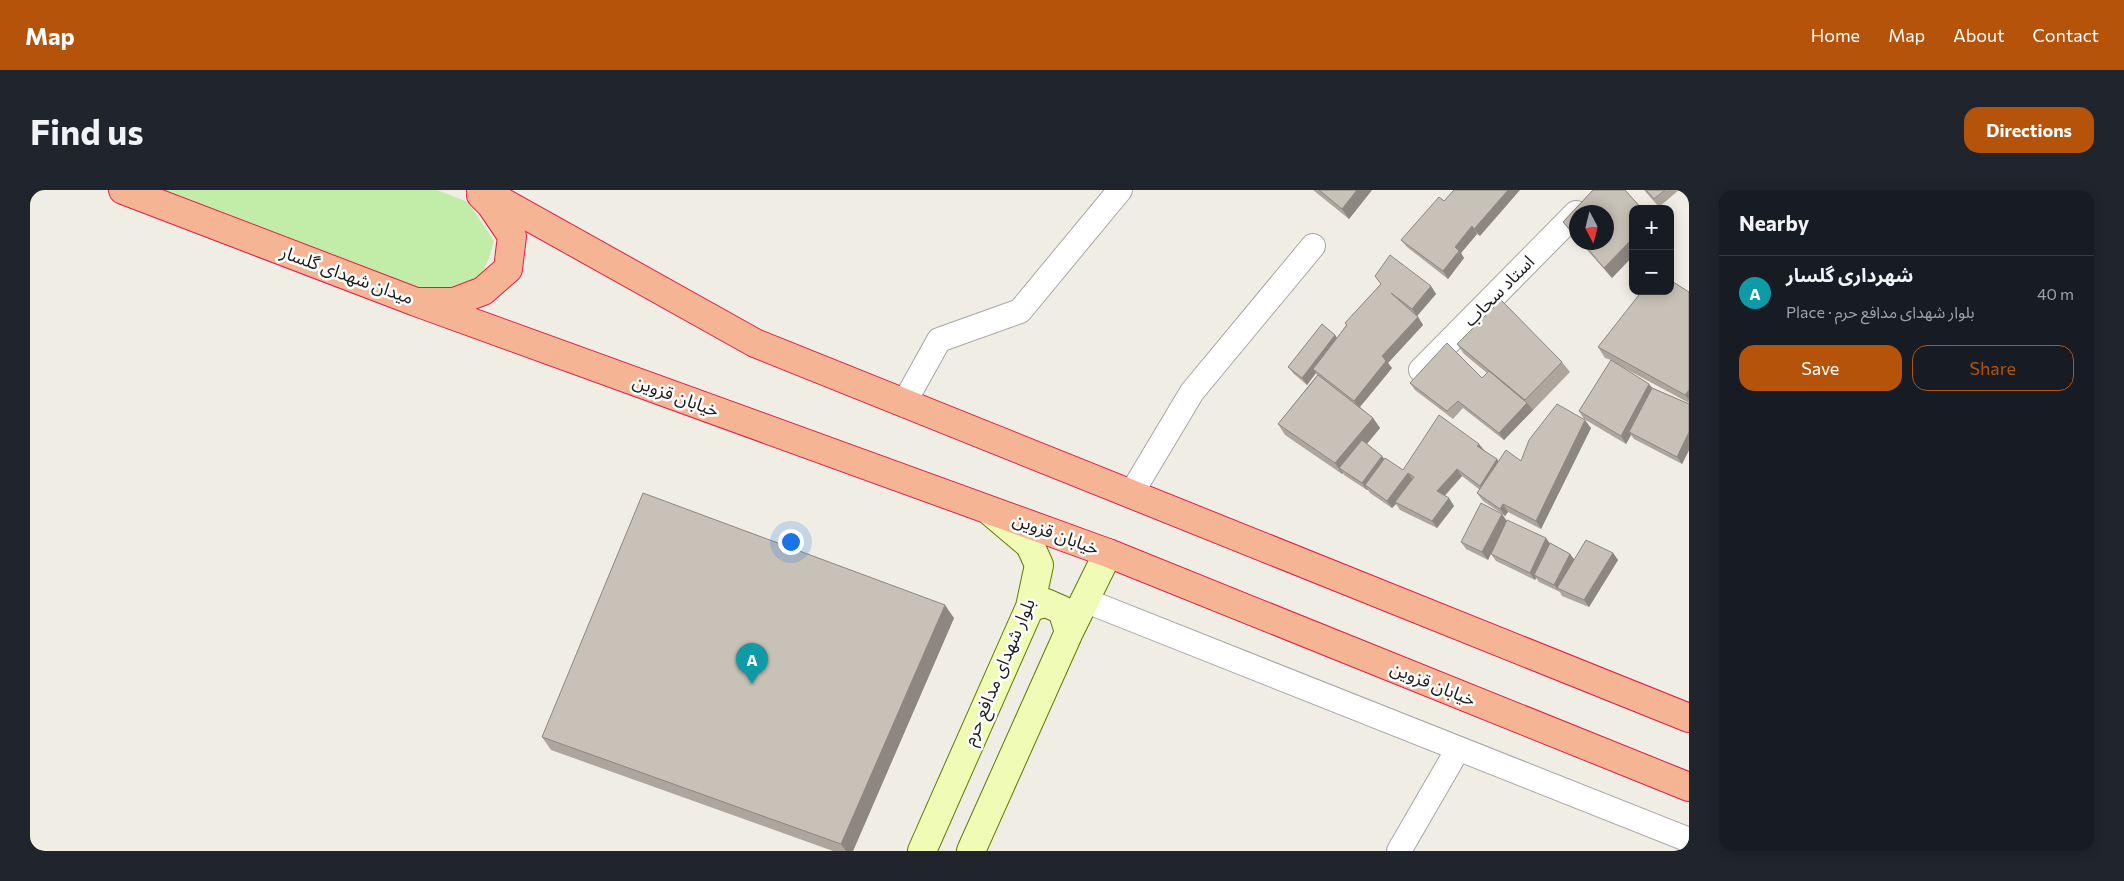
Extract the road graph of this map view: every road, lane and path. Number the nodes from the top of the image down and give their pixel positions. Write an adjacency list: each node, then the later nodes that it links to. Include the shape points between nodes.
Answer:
1 (123, 190): 9 (highway, میدان شهدای گلسار)
2 (475, 190): 9 (highway, میدان شهدای گلسار, via 491,205 512,236 508,270 483,291 454,302)
3 (481, 190): 11 (highway, via 755,343)
4 (1120, 190): 11 (street, via 1020,311 939,340)
5 (1593, 196): 6 (street, استاد سحاب)
6 (1585, 205)
7 (1569, 221): 10 (street, استاد سحاب)
8 (1313, 246): 12 (street, via 1192,392)
9 (416, 302): 13 (highway, خیابان قزوین)
10 (1421, 370)
11 (904, 403): 12 (highway)
12 (1131, 494): 18 (highway)
13 (986, 508): 14 (highway, خیابان قزوین); 16 (main road, بلوار شهدای مدافع حرم, via 1030,545 1039,565)
14 (1108, 553): 15 (main road); 20 (highway, خیابان قزوین)
15 (1084, 600): 17 (main road); 19 (street)
16 (1030, 607): 17 (main road, via 1046,603 1062,610); 22 (main road, بلوار شهدای مدافع حرم)
17 (1069, 632): 23 (main road)
18 (1689, 718)
19 (1458, 748): 21 (street); 24 (street)
20 (1689, 787)
21 (1689, 840)
22 (922, 851)
23 (971, 851)
24 (1399, 851)

